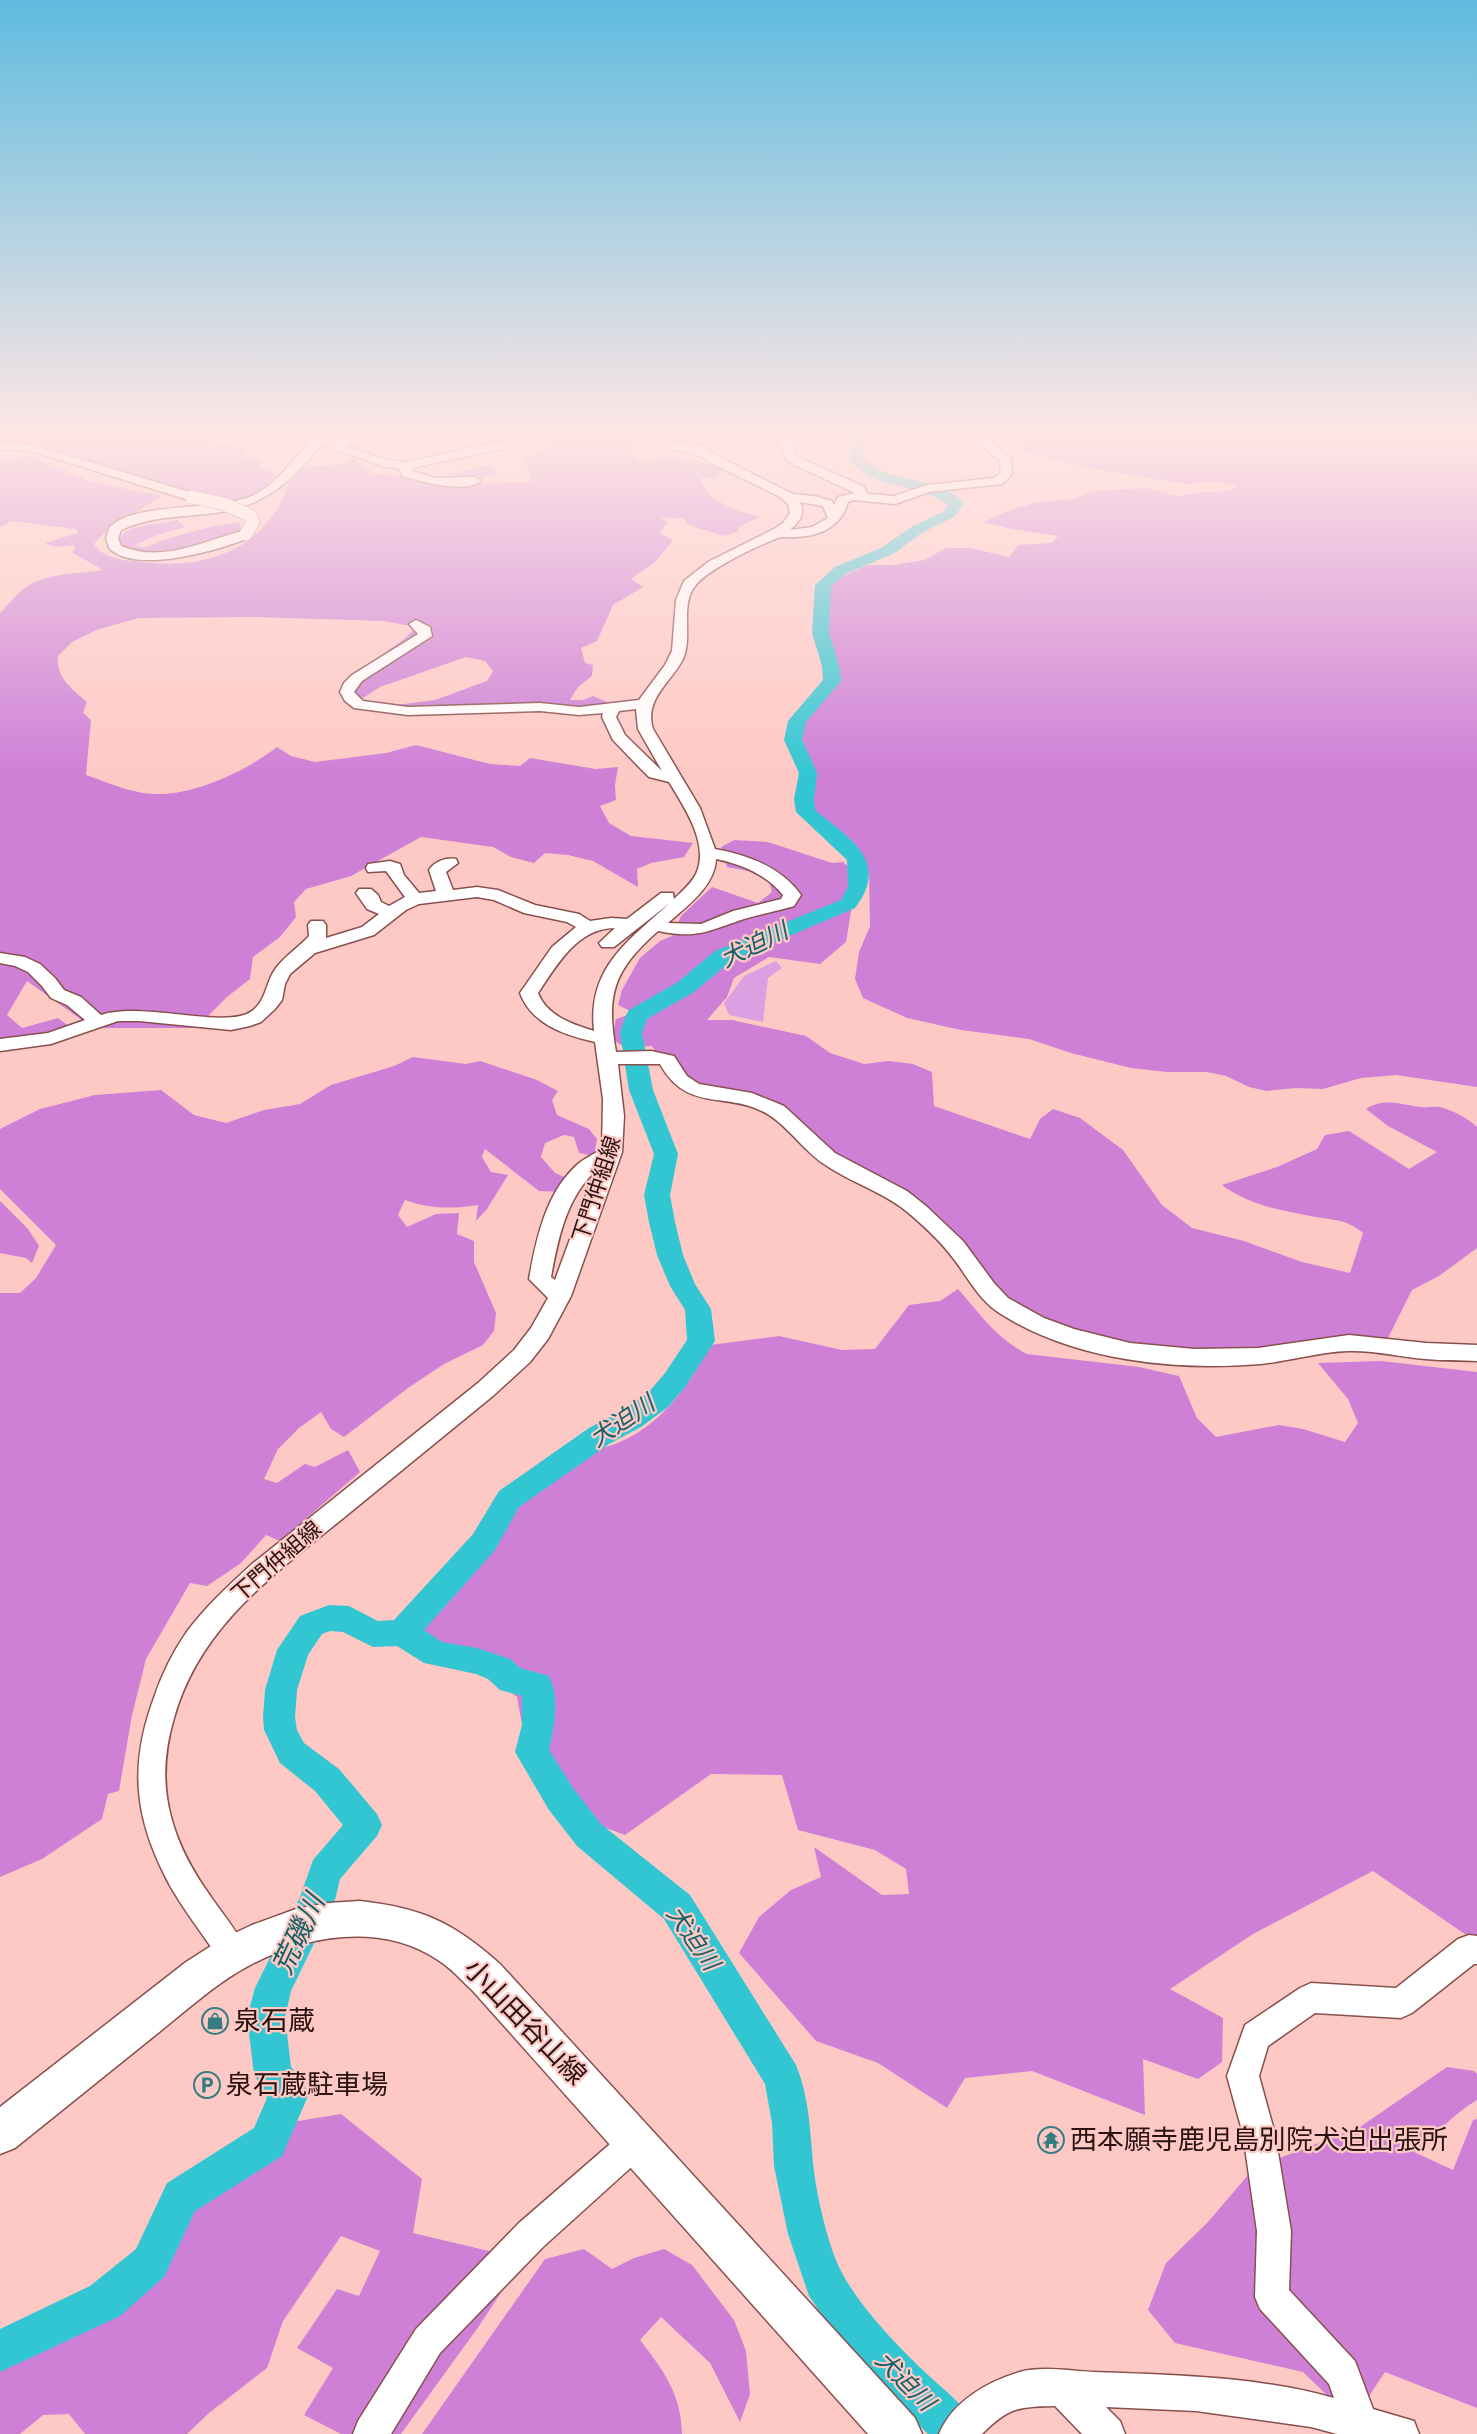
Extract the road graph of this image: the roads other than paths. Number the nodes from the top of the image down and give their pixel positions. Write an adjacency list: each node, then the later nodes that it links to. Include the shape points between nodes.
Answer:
1 (118, 550): 2 (street, bridge, via 155,555)
2 (193, 550)
3 (743, 550): 5 (street, via 706,569 688,585 682,602 679,652)
4 (416, 624): 6 (street, via 425,630 425,636 357,678 349,686 350,698 359,705 408,711)
5 (645, 704): 6 (street); 7 (street, via 643,726)
6 (612, 709): 7 (street, via 609,717 618,737 656,774)
7 (674, 779): 8 (street, via 699,822)
8 (708, 853): 13 (street, 下門仲組線, via 703,876); 18 (street, via 765,872 792,896 788,902 703,929)
9 (450, 863): 12 (street, via 437,870)
10 (374, 868): 14 (street, via 394,868)
11 (365, 893): 15 (street, via 373,905)
12 (446, 895): 14 (street); 19 (street, via 498,895 530,909 573,918)
13 (687, 895): 16 (street, via 671,894); 18 (street, 下門仲組線)
14 (415, 899): 15 (street)
15 (392, 913): 21 (street, via 368,932)
16 (631, 924): 19 (street, via 617,922); 20 (street)
17 (317, 925): 21 (street, via 318,937)
18 (654, 925): 28 (street, 下門仲組線, via 619,961 606,982 601,1011)
19 (589, 928): 28 (street, via 565,942 529,993 530,1001 538,1012)
20 (608, 943)
21 (306, 951): 24 (street, via 281,973)
22 (0, 958): 25 (street, via 34,968 57,994 74,1001)
23 (276, 961): 24 (street, via 264,986)
24 (272, 988): 25 (street, via 273,1000 264,1012 244,1023 139,1016)
25 (98, 1021): 26 (street, via 51,1038)
26 (23, 1042): 27 (street); 29 (street)
27 (0, 1045)
28 (606, 1048): 30 (street, 下門仲組線, via 616,1111); 32 (street, via 667,1060 679,1079 691,1087 749,1098 782,1115 816,1150 889,1188 917,1209 956,1247 1006,1307 1046,1327 1098,1345 1155,1354 1257,1356 1327,1345 1372,1343)
29 (0, 1053)
30 (612, 1152): 31 (street, 下門仲組線); 31 (street, via 586,1168 575,1181 551,1227 540,1279)
31 (560, 1296): 34 (street, 下門仲組線, via 522,1356 261,1571 215,1616 180,1667 155,1741 150,1781 158,1823 170,1856)
32 (1477, 1353)
33 (1477, 1950): 38 (street, via 1469,1949 1401,2003 1311,1998 1256,2036 1244,2076 1259,2134 1274,2230 1272,2297 1342,2373)
34 (233, 1954): 35 (main road, 小山田谷山線); 36 (main road, 小山田谷山線, via 304,1924 326,1921 387,1921 432,1936 453,1948 486,1977)
35 (0, 2133)
36 (636, 2142): 40 (street, via 531,2235 428,2341); 41 (main road, 小山田谷山線)
37 (1062, 2388): 38 (street, via 1196,2393 1311,2409); 39 (street, via 1022,2389 988,2403); 42 (street)
38 (1361, 2423): 43 (street)
39 (964, 2427)
40 (371, 2434)
41 (899, 2434)
42 (1107, 2434)
43 (1401, 2434)

